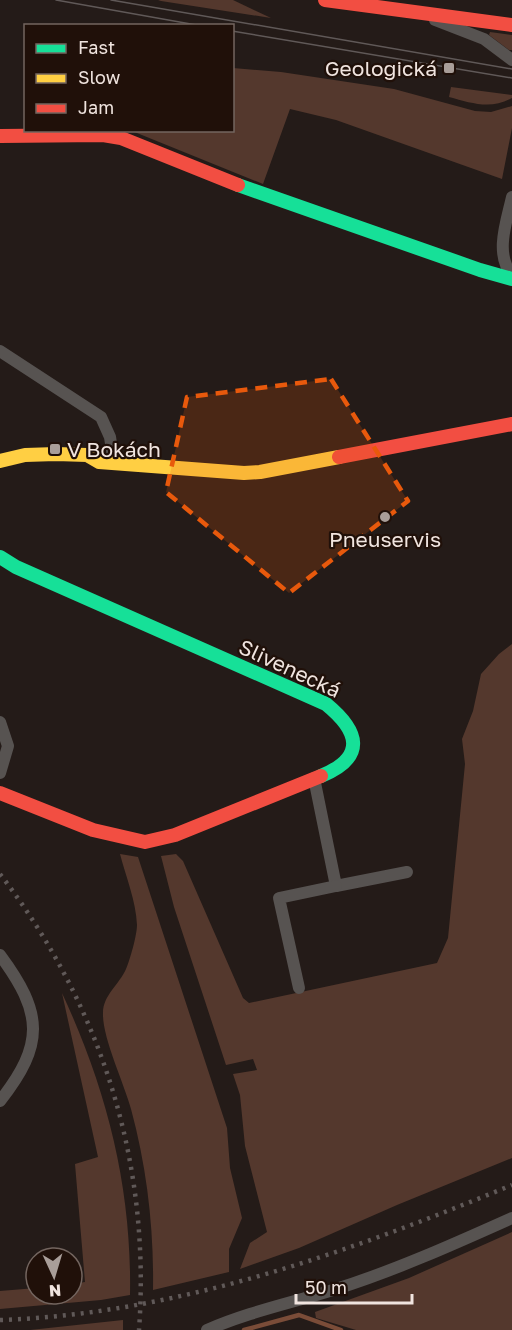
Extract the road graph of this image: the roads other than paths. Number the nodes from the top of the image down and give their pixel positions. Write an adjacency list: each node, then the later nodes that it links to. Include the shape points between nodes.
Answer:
1 (326, 0): 2 (street)
2 (414, 13): 3 (street); 4 (street, via 484,39)
3 (512, 25)
4 (512, 60)
5 (0, 136): 7 (street, via 121,138 248,189 480,270)
6 (512, 197): 7 (street, via 503,240)
7 (512, 277)
8 (0, 351): 12 (street, via 101,417 110,437)
9 (512, 424): 12 (street, via 260,472)
10 (0, 461): 11 (street, via 56,454 87,455)
11 (99, 462): 12 (street); 13 (street, via 90,466)
12 (114, 463)
13 (0, 471)
14 (0, 556): 17 (street, Slivenecká, via 27,572 326,704 343,717 352,735 353,749 350,758 333,771)
15 (0, 722): 16 (street, via 8,746)
16 (0, 773)
17 (314, 778): 18 (street, Slivenecká, via 175,835 145,842 93,830); 20 (street)
18 (0, 793)
19 (407, 872): 20 (street)
20 (336, 886): 22 (street, via 279,898)
21 (0, 955): 23 (street, via 27,999 33,1039 29,1057)
22 (299, 988)
23 (5, 1087): 24 (street)
24 (0, 1101)
25 (512, 1218): 26 (street, via 346,1285 238,1316)
26 (207, 1330)

